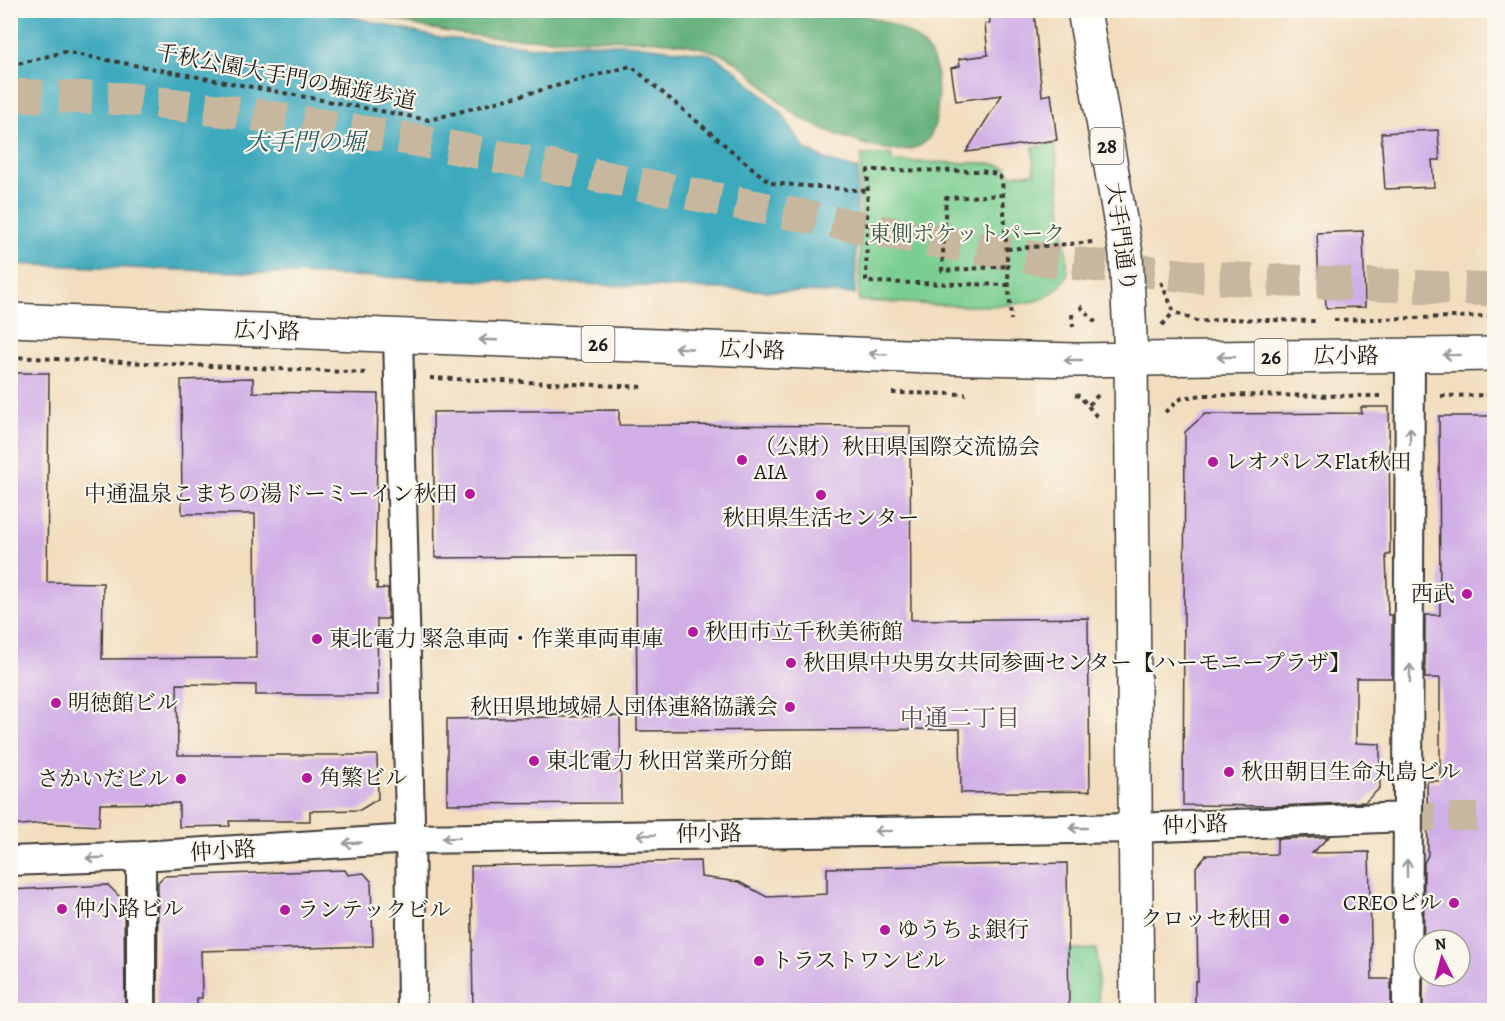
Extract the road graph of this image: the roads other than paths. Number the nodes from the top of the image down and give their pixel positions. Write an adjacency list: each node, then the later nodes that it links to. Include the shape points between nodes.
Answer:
1 (1084, 10): 6 (main road, 大手門通り / 28, via 1126,254)
2 (10, 320): 3 (main road, 広小路 / 26)
3 (398, 337): 6 (main road, 広小路 / 26, one-way to 3, via 931,357); 9 (street)
4 (1494, 354): 5 (main road, 広小路 / 26, one-way to 5)
5 (1410, 356): 6 (main road, 広小路 / 26, one-way to 6); 7 (street, one-way to 5)
6 (1131, 358): 8 (main road, 大手門通り)
7 (1407, 818): 8 (street, 仲小路); 15 (street, one-way to 7)
8 (1136, 828): 9 (street, 仲小路, one-way to 9); 14 (main road, 大手門通り)
9 (411, 839): 10 (street, 仲小路, one-way to 10); 13 (street)
10 (141, 856): 11 (street, 仲小路, one-way to 11); 12 (street)
11 (10, 861)
12 (141, 1011)
13 (412, 1011)
14 (1137, 1011)
15 (1407, 1011)

